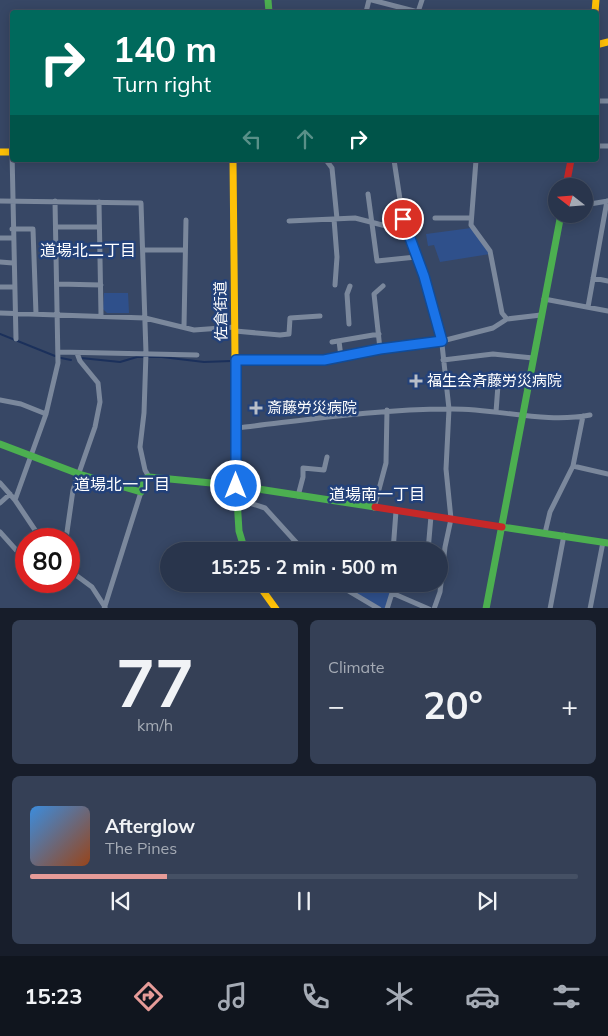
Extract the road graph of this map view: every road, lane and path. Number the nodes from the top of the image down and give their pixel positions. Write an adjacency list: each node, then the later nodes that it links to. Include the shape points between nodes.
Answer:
1 (371, 0): 2 (street)
2 (410, 10)
3 (12, 162): 14 (street)
4 (233, 162): 58 (main road, 佐倉街道)
5 (328, 162): 19 (street, via 332,168)
6 (394, 162): 24 (street)
7 (476, 162): 18 (street)
8 (571, 162): 9 (main road)
9 (568, 178)
10 (368, 194): 22 (street)
11 (55, 200): 14 (street); 15 (street); 25 (street)
12 (0, 201): 14 (street)
13 (607, 201): 16 (street); 35 (street)
14 (12, 202): 27 (street)
15 (99, 202): 26 (street); 30 (street, via 141,203)
16 (593, 203)
17 (435, 218): 18 (street)
18 (470, 218): 55 (street, via 472,228 490,251 502,313)
19 (336, 219): 21 (street); 22 (street); 39 (street)
20 (186, 220): 31 (street)
21 (289, 221)
22 (371, 221): 24 (street, via 390,227); 32 (street, via 377,262)
23 (558, 223): 44 (main road)
24 (405, 226): 32 (street)
25 (56, 227): 26 (street); 37 (street)
26 (99, 227): 38 (street)
27 (12, 229): 29 (street); 49 (street, via 33,229)
28 (0, 238): 29 (street)
29 (13, 238): 34 (street)
30 (142, 250): 31 (street); 54 (street)
31 (184, 250): 57 (street)
32 (416, 257): 62 (street)
33 (0, 262): 34 (street)
34 (13, 263): 43 (street)
35 (593, 278): 36 (street); 45 (street)
36 (608, 281)
37 (58, 284): 38 (street); 50 (street)
38 (101, 285): 51 (street)
39 (336, 285)
40 (350, 286): 56 (street, via 347,294)
41 (383, 286): 59 (street, via 374,294)
42 (0, 287): 43 (street)
43 (14, 287): 48 (street)
44 (544, 299): 45 (street); 52 (main road)
45 (588, 307): 46 (street)
46 (608, 311)
47 (0, 313): 48 (street)
48 (15, 314): 49 (street); 60 (street)
49 (36, 314): 50 (street)
50 (58, 314): 51 (street); 65 (street)
51 (101, 315): 54 (street)
52 (541, 315): 55 (street); 70 (main road)
53 (320, 316): 58 (street, via 290,318 289,334)
54 (145, 318): 57 (street); 68 (street)
55 (507, 319): 62 (street, via 493,328)
56 (349, 324)
57 (184, 327): 58 (street)
58 (235, 329): 71 (main road, 佐倉街道)
59 (379, 334): 61 (street); 64 (street)
60 (16, 338)
61 (339, 341): 63 (street); 69 (street)
62 (442, 341): 64 (street); 72 (street)
63 (332, 342)
64 (380, 349): 69 (street)
65 (59, 352): 66 (street); 78 (street)
66 (77, 353): 68 (street); 87 (street, via 98,383 100,402)
67 (196, 355): 68 (street)
68 (146, 357): 89 (street, via 140,447)
69 (341, 357): 71 (street, via 324,360)
70 (533, 358): 72 (street, via 493,354); 80 (main road)
71 (236, 360): 82 (main road, 佐倉街道)
72 (444, 360): 73 (street)
73 (446, 385): 75 (street); 77 (street, via 498,385)
74 (0, 400): 78 (street)
75 (449, 408): 76 (street); 77 (street); 101 (street, via 446,469)
76 (387, 410): 82 (street); 98 (street, via 386,463)
77 (496, 412): 80 (street)
78 (46, 414): 84 (street)
79 (590, 415): 81 (street)
80 (523, 416): 81 (street); 102 (main road)
81 (584, 416): 86 (street)
82 (236, 428): 91 (main road, 佐倉街道)
83 (0, 444): 84 (main road)
84 (30, 456): 87 (main road); 96 (street)
85 (327, 457): 94 (street, via 324,470 303,468)
86 (573, 466): 88 (street); 106 (street, via 550,512)
87 (79, 474): 92 (main road); 104 (street, via 73,490)
88 (608, 474)
89 (149, 477): 91 (main road); 92 (main road)
90 (0, 483): 93 (street)
91 (236, 486): 94 (main road); 95 (main road, 佐倉街道)
92 (140, 492): 118 (street)
93 (10, 494): 96 (street); 97 (street)
94 (298, 496): 98 (main road)
95 (236, 499): 108 (main road, 佐倉街道); 109 (street, via 265,508)
96 (15, 500): 103 (street)
97 (0, 503)
98 (374, 508): 99 (main road)
99 (396, 511): 100 (main road); 110 (street)
100 (431, 516): 101 (main road); 111 (street)
101 (451, 519): 102 (main road); 123 (street, via 440,592)
102 (502, 527): 106 (main road); 124 (main road)
103 (34, 528)
104 (68, 528)
105 (0, 532): 113 (street)
106 (546, 532): 107 (main road)
107 (564, 535): 112 (main road); 125 (street)
108 (242, 542)
109 (296, 542)
110 (394, 542)
111 (429, 542)
112 (606, 542): 126 (street)
113 (15, 549)
114 (80, 579): 118 (street, via 92,588)
115 (264, 592): 119 (main road)
116 (351, 592): 120 (street)
117 (392, 593): 121 (street); 122 (street)
118 (105, 608)
119 (276, 608)
120 (379, 608)
121 (387, 608)
122 (429, 608)
123 (434, 608)
124 (486, 608)
125 (550, 608)
126 (590, 608)

